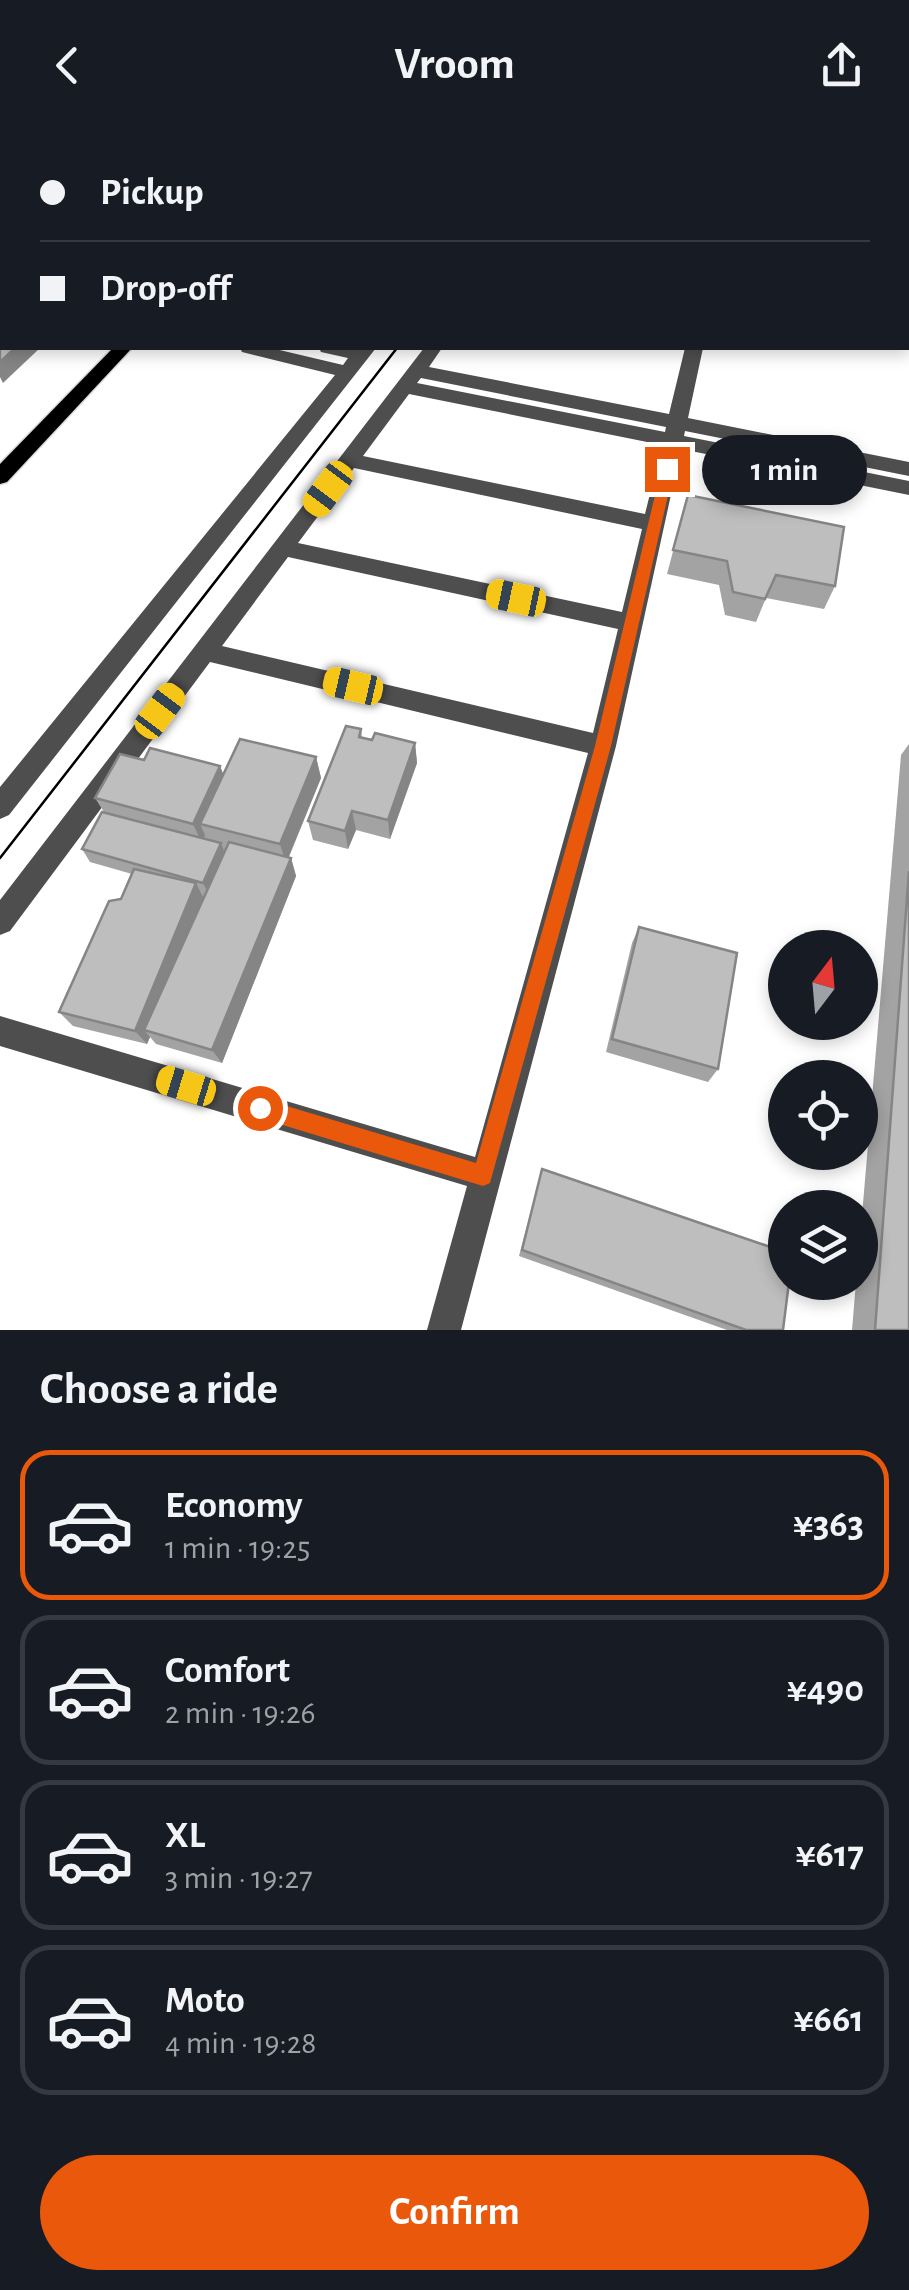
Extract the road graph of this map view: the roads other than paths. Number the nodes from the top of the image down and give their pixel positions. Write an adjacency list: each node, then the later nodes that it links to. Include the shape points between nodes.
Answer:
1 (121, 350): 11 (main road)
2 (271, 350): 6 (street)
3 (334, 350): 6 (street)
4 (432, 350): 7 (street)
5 (694, 350): 8 (street)
6 (358, 358): 18 (street)
7 (411, 379): 8 (street); 9 (street)
8 (675, 432): 10 (street); 12 (street); 13 (street)
9 (350, 460): 13 (street); 14 (street)
10 (909, 469)
11 (0, 476)
12 (909, 488)
13 (654, 524): 15 (street)
14 (285, 548): 15 (street); 16 (street)
15 (631, 623): 17 (street)
16 (206, 651): 17 (street); 19 (street)
17 (603, 746): 21 (street)
18 (0, 806)
19 (0, 922)
20 (0, 1030): 21 (street)
21 (483, 1175): 22 (street)
22 (444, 1330)

